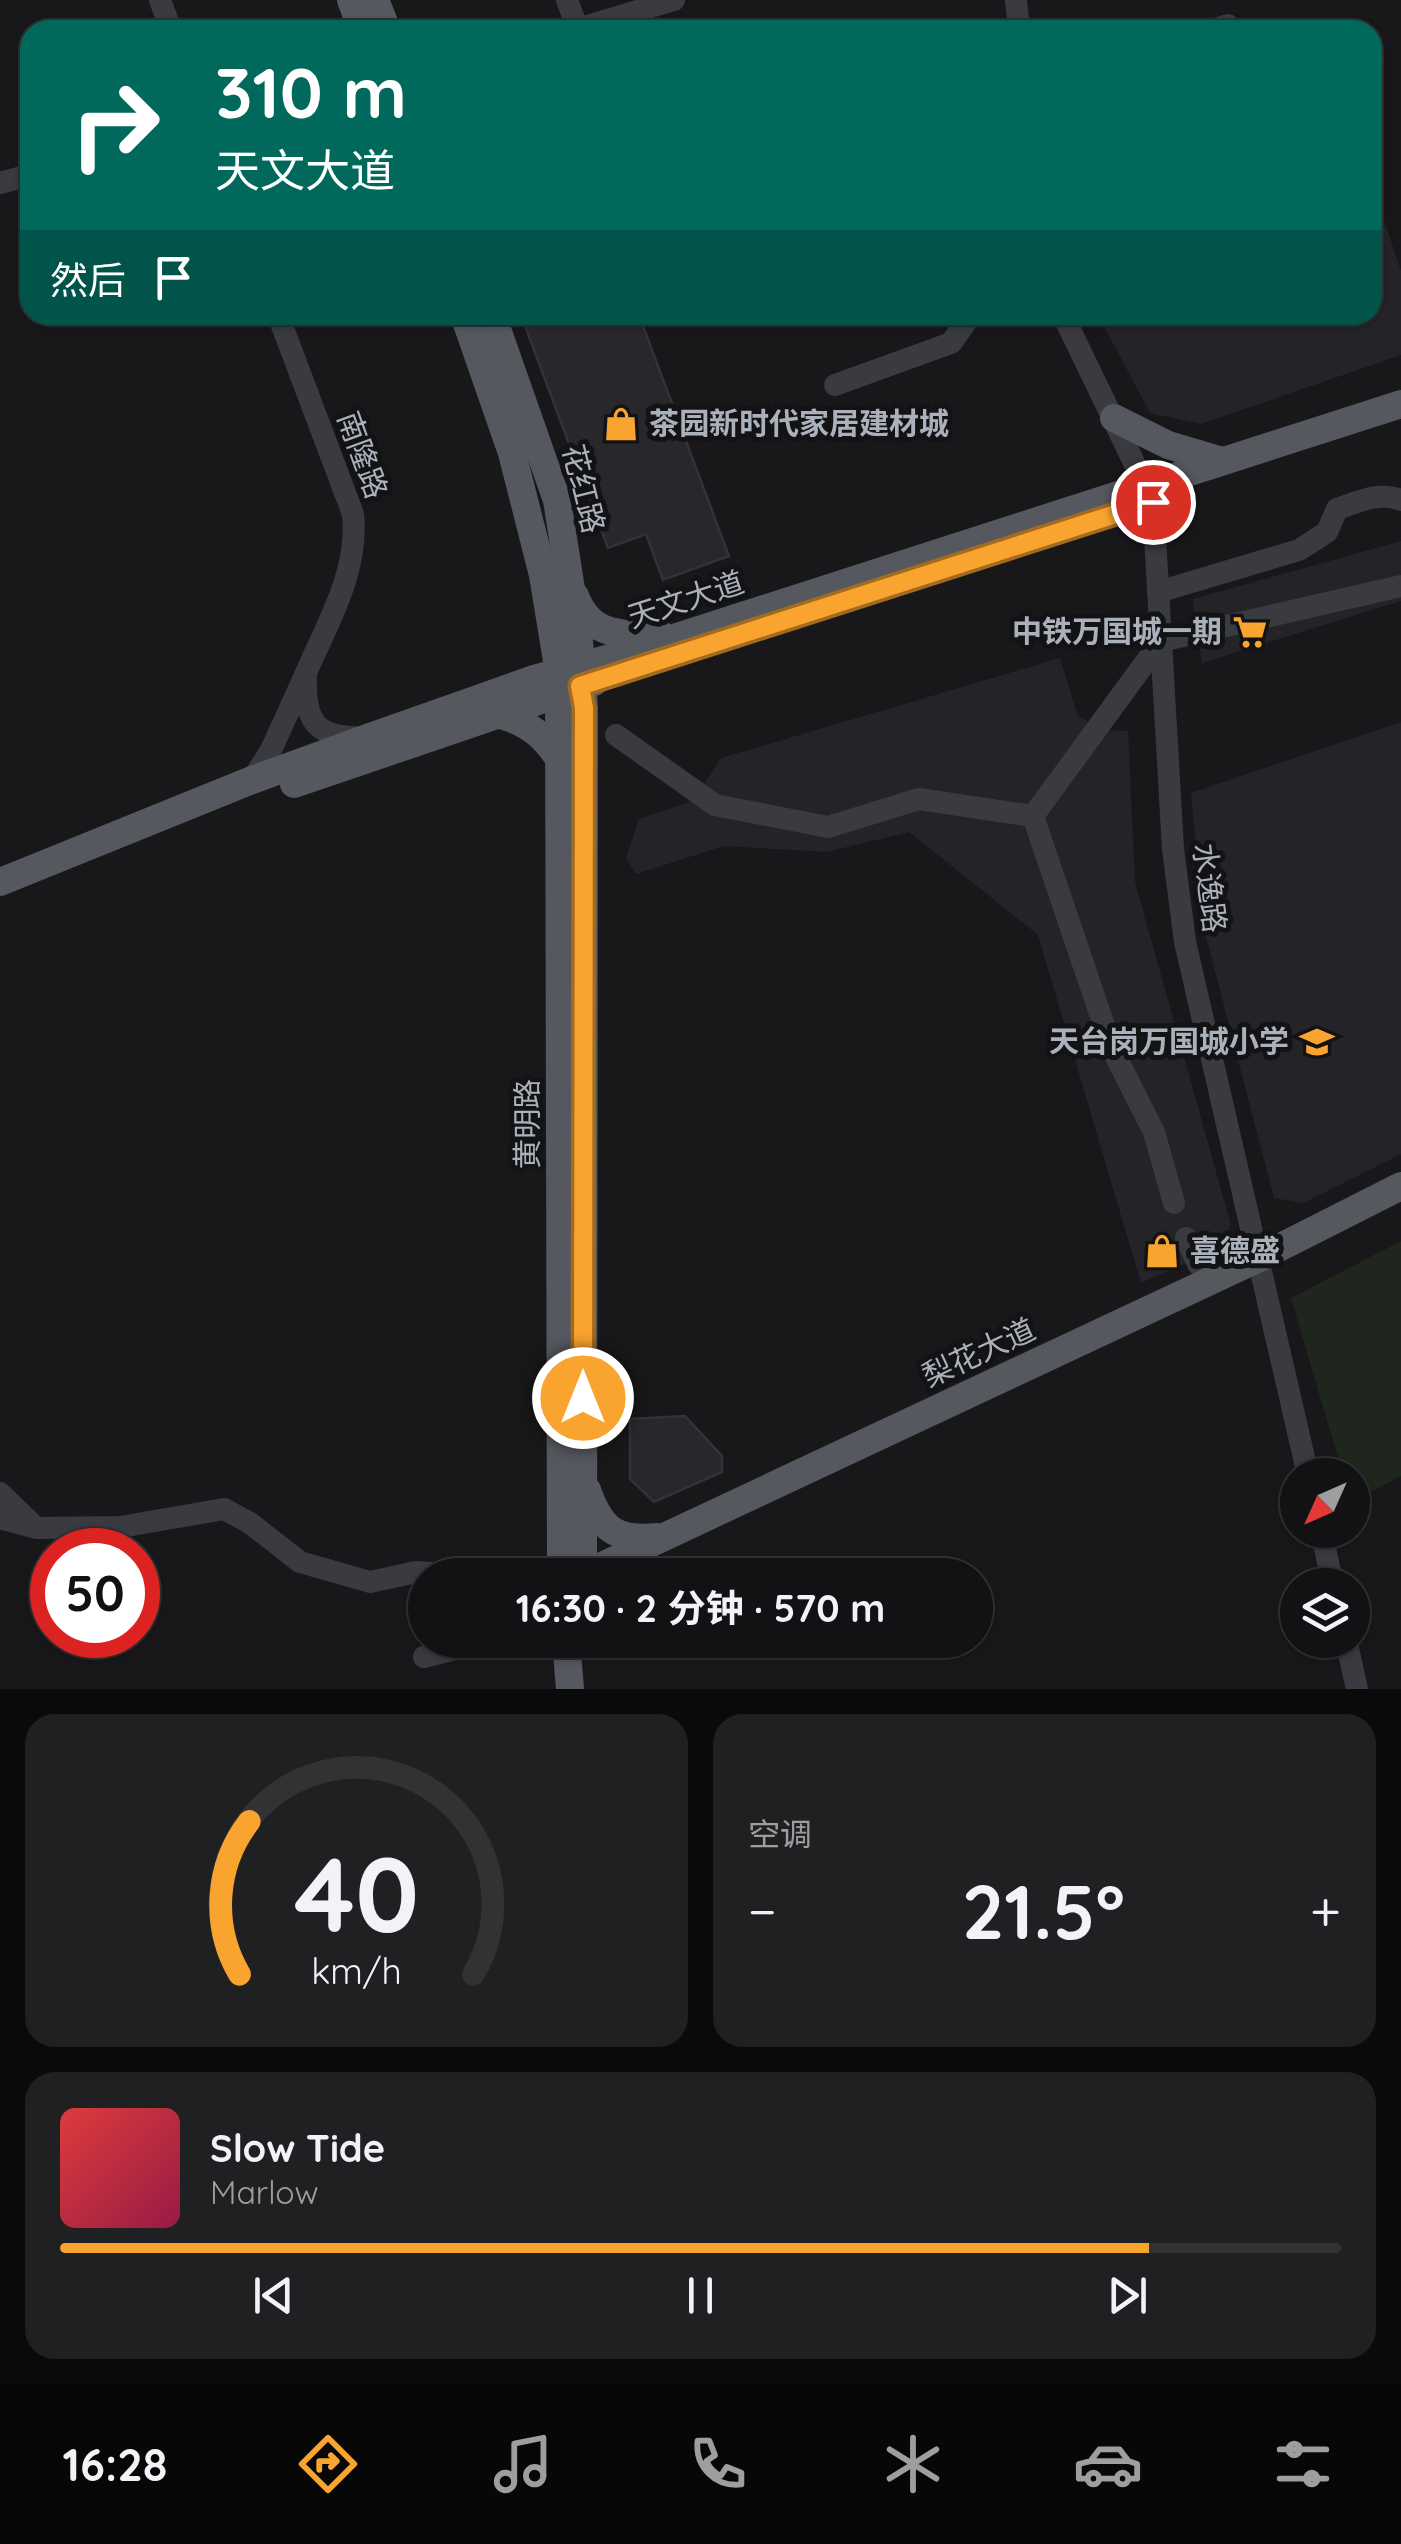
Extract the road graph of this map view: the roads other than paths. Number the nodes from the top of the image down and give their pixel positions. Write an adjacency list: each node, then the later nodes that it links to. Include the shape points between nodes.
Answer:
1 (674, 0): 2 (street)
2 (609, 20)
3 (282, 325): 21 (street, 南隆路, via 354,514 356,538)
4 (469, 325): 12 (main road, 花红路)
5 (495, 325): 12 (main road, 花红路)
6 (964, 325): 8 (street, via 951,343)
7 (1067, 325): 10 (street, 水逸路)
8 (835, 384)
9 (1401, 404): 13 (main road, 天文大道)
10 (1114, 418): 13 (main road, via 1168,445); 14 (street, 水逸路)
11 (1401, 424): 14 (main road, 天文大道)
12 (526, 448): 16 (main road, 花红路, via 557,500); 22 (main road, 花红路, via 543,575)
13 (1222, 461): 14 (main road, 天文大道)
14 (1149, 495): 18 (street, 水逸路); 19 (main road, 天文大道); 22 (main road, 天文大道)
15 (1401, 500): 18 (street, via 1372,498 1337,509 1327,532 1298,550)
16 (571, 586): 19 (main road, via 582,616 610,632); 22 (main road, 花红路)
17 (1401, 586): 20 (street)
18 (1158, 592): 20 (street, 水逸路)
19 (674, 637): 22 (main road, 天文大道)
20 (1161, 641): 28 (street); 36 (street, 水逸路, via 1184,942)
21 (306, 673): 25 (street, via 305,700 315,724 340,738); 27 (street, 南隆路)
22 (570, 680): 23 (main road, 天文大道); 25 (main road, 天文大道, via 534,678); 26 (main road, 黄明路); 38 (main road, 黄明路, via 584,708)
23 (501, 715): 26 (main road, via 534,729); 30 (main road, 天文大道, via 258,796)
24 (616, 735): 28 (street, via 714,804 828,828 919,799)
25 (373, 736): 27 (main road, 天文大道)
26 (560, 760): 43 (main road, 黄明路)
27 (252, 780): 29 (main road, 天文大道)
28 (1034, 816): 32 (street, via 1112,1049 1154,1132)
29 (0, 882)
30 (0, 900)
31 (1401, 1186): 36 (main road, 梨花大道)
32 (1174, 1204)
33 (1401, 1205): 36 (main road, 梨花大道)
34 (1186, 1238): 35 (street)
35 (1198, 1264)
36 (1261, 1266): 37 (street, 水逸路); 42 (main road, 梨花大道); 46 (main road, 梨花大道)
37 (1304, 1458)
38 (582, 1478): 42 (main road, via 595,1514 610,1530 631,1540); 44 (main road, 黄明路)
39 (0, 1493): 41 (street)
40 (0, 1518): 41 (street)
41 (36, 1528): 47 (street, via 120,1526 224,1510 300,1562 370,1582)
42 (664, 1537): 45 (main road, 梨花大道)
43 (561, 1558)
44 (582, 1558)
45 (619, 1558)
46 (661, 1558)
47 (408, 1574)
48 (567, 1658): 51 (main road)
49 (586, 1658): 52 (main road)
50 (1350, 1658): 53 (street)
51 (570, 1689)
52 (588, 1689)
53 (1357, 1689)

